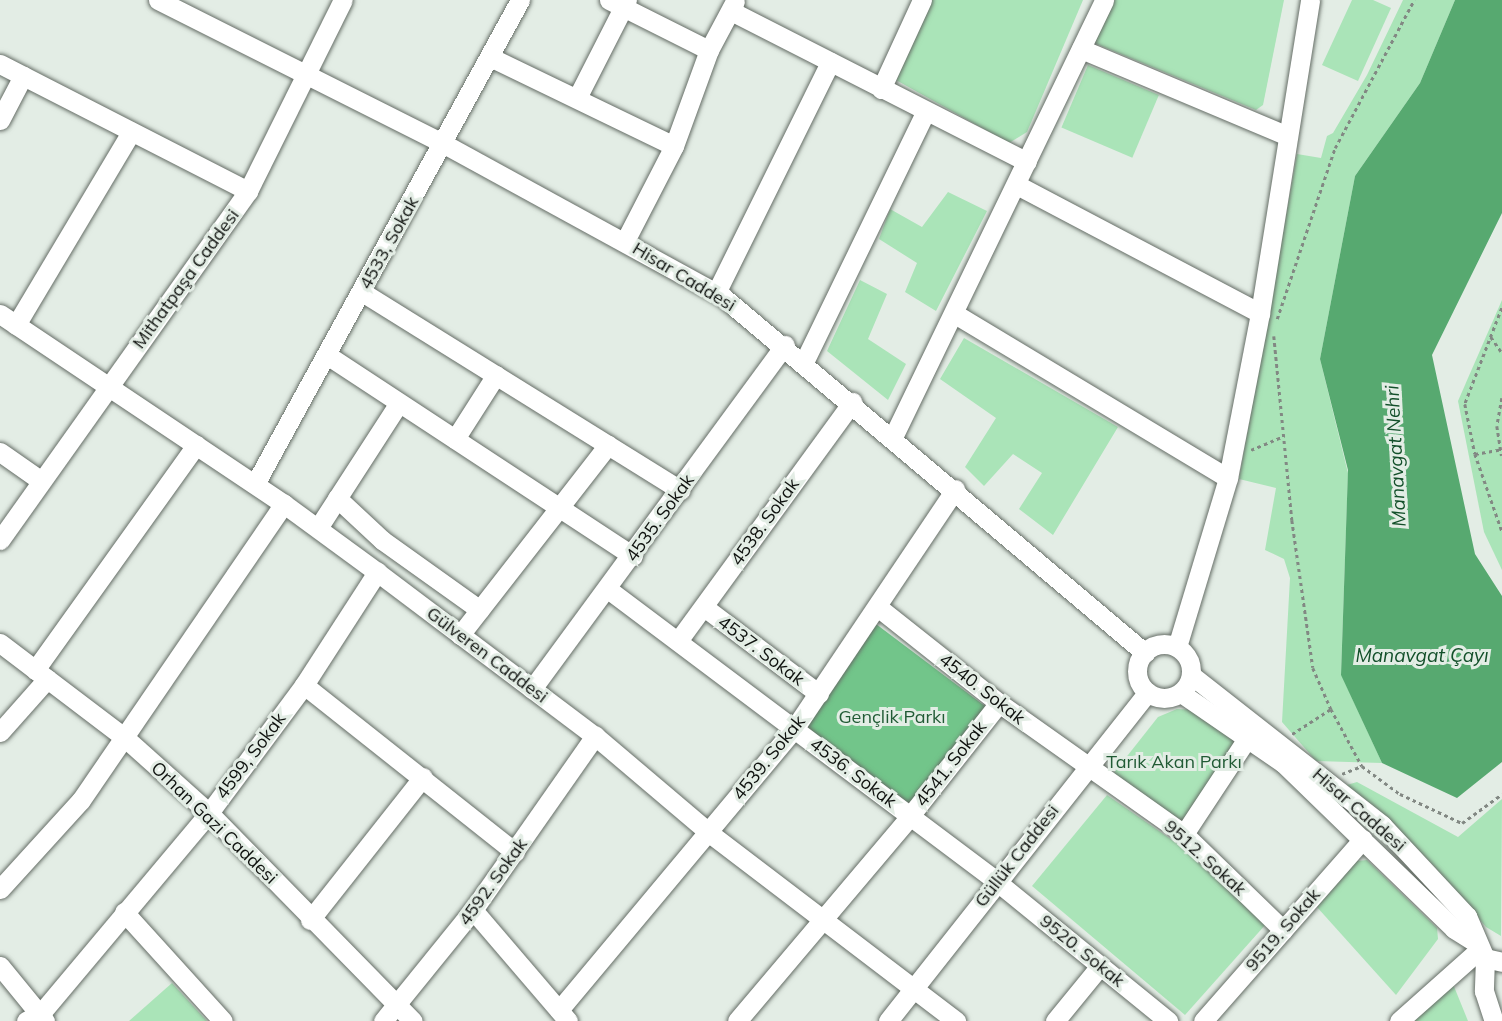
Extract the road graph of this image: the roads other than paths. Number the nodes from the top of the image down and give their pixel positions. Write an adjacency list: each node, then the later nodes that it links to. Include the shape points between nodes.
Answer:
1 (158, 0): 10 (street, Hisar Caddesi)
2 (202, 0): 10 (street)
3 (343, 0): 16 (street, Mithatpaşa Caddesi)
4 (520, 0): 13 (street, 4533, Sokak)
5 (922, 0): 18 (street)
6 (1104, 0): 11 (street)
7 (1310, 0): 23 (street)
8 (620, 2): 12 (street); 19 (street)
9 (733, 5): 12 (street); 14 (street)
10 (193, 18): 16 (street, Hisar Caddesi)
11 (1081, 49): 23 (street); 26 (street)
12 (709, 50): 25 (street)
13 (492, 58): 19 (street); 24 (street, 4533, Sokak)
14 (830, 62): 18 (street); 31 (street)
15 (0, 64): 17 (street)
16 (307, 72): 24 (street, Hisar Caddesi); 28 (street, Mithatpaşa Caddesi)
17 (23, 76): 21 (street); 22 (street)
18 (881, 89): 20 (street)
19 (577, 98): 25 (street)
20 (926, 111): 26 (street); 37 (street)
21 (0, 120)
22 (131, 132): 28 (street); 34 (street)
23 (1286, 135): 32 (street)
24 (444, 144): 29 (street, Hisar Caddesi); 30 (street, 4533, Sokak)
25 (674, 146): 29 (street)
26 (1027, 162): 27 (street)
27 (1017, 185): 32 (street); 33 (street)
28 (248, 191): 39 (street, Mithatpaşa Caddesi)
29 (625, 241): 31 (street, Hisar Caddesi)
30 (362, 292): 36 (street, 4533, Sokak); 38 (street)
31 (716, 293): 35 (street, Hisar Caddesi)
32 (1260, 313): 47 (street)
33 (955, 314): 42 (street); 47 (street)
34 (8, 319): 39 (street, Gülveren Caddesi)
35 (785, 345): 37 (street, Hisar Caddesi); 51 (street, 4535. Sokak)
36 (327, 355): 41 (street); 49 (street, 4533, Sokak)
37 (804, 362): 40 (street, Hisar Caddesi)
38 (496, 375): 43 (street); 45 (street)
39 (108, 387): 44 (street, Gülveren Caddesi); 48 (street, Mithatpaşa Caddesi)
40 (852, 402): 42 (street, Hisar Caddesi); 60 (street, 4538. Sokak)
41 (399, 403): 43 (street); 52 (street)
42 (893, 437): 50 (street, Hisar Caddesi)
43 (455, 439): 54 (street)
44 (195, 445): 49 (street, Gülveren Caddesi); 68 (street)
45 (608, 445): 51 (street); 54 (street)
46 (0, 452): 48 (street)
47 (1228, 478): 66 (street)
48 (40, 480): 56 (street, Mithatpaşa Caddesi)
49 (255, 484): 53 (street, Gülveren Caddesi)
50 (955, 488): 61 (street, 4539. Sokak); 67 (street, Hisar Caddesi)
51 (680, 490): 57 (street, 4535. Sokak)
52 (337, 498): 55 (street); 62 (street, via 382,540)
53 (284, 504): 55 (street, Gülveren Caddesi); 79 (street)
54 (559, 508): 57 (street); 62 (street)
55 (318, 528): 58 (street, Gülveren Caddesi)
56 (0, 540)
57 (633, 556): 59 (street, 4535. Sokak)
58 (377, 572): 63 (street, Gülveren Caddesi); 70 (street, 4599, Sokak)
59 (609, 590): 64 (street, 4536. Sokak); 71 (street, 4535. Sokak)
60 (704, 607): 64 (street, 4538. Sokak); 74 (street, 4537. Sokak)
61 (879, 608): 74 (street, 4539. Sokak); 75 (street, 4540. Sokak)
62 (480, 610): 63 (street)
63 (460, 635): 71 (street, Gülveren Caddesi)
64 (678, 640): 76 (street, 4536. Sokak)
65 (0, 643): 68 (street, Orhan Gazi Caddesi)
66 (1177, 648): 67 (street, via 1161,644); 69 (street, via 1189,661)
67 (1145, 653): 72 (street, via 1138,674)
68 (41, 674): 77 (street); 79 (street, Orhan Gazi Caddesi)
69 (1191, 675): 73 (street); 96 (street, Hisar Caddesi, via 1382,825 1467,916)
70 (304, 685): 82 (street); 83 (street, 4599, Sokak)
71 (532, 689): 78 (street, Gülveren Caddesi)
72 (1148, 692): 73 (street, via 1168,698); 81 (street, Güllük Caddesi)
73 (1181, 693): 80 (street)
74 (819, 694): 76 (street, 4539. Sokak)
75 (999, 703): 81 (street, 4540. Sokak); 84 (street, 4541. Sokak)
76 (794, 729): 84 (street, 4536. Sokak); 85 (street, 4539. Sokak)
77 (0, 732)
78 (595, 736): 85 (street, Gülveren Caddesi); 88 (street, 4592. Sokak)
79 (124, 737): 83 (street, Orhan Gazi Caddesi); 90 (street, via 81,800)
80 (1248, 737): 86 (street); 87 (street)
81 (1087, 768): 86 (street, 9512. Sokak); 89 (street, Güllük Caddesi)
82 (423, 777): 88 (street); 93 (street)
83 (209, 813): 92 (street, 4599, Sokak); 93 (street, Orhan Gazi Caddesi)
84 (911, 816): 89 (street, 4536. Sokak); 94 (street, 4541. Sokak)
85 (708, 832): 94 (street, Gülveren Caddesi); 101 (street, 4539. Sokak)
86 (1184, 834): 95 (street, 9512. Sokak)
87 (1363, 839): 95 (street, 9519. Sokak); 96 (street, via 1454,929)
88 (515, 852): 91 (street, 4592. Sokak)
89 (996, 881): 98 (street, 9520. Sokak); 99 (street, Güllük Caddesi)
90 (0, 889)
91 (473, 910): 100 (street, 4592. Sokak); 101 (street)
92 (124, 912): 102 (street, 4599, Sokak); 103 (street)
93 (310, 920): 100 (street, Orhan Gazi Caddesi)
94 (821, 923): 99 (street, Gülveren Caddesi); 106 (street, 4541. Sokak)
95 (1283, 930): 112 (street, 9519. Sokak)
96 (1485, 953): 113 (street); 114 (street, via 1483,991)
97 (0, 966): 102 (street)
98 (1100, 966): 110 (street); 111 (street, 9520. Sokak)
99 (910, 993): 107 (street, Güllük Caddesi); 108 (street, Gülveren Caddesi); 109 (street, Gülveren Caddesi)
100 (399, 1005): 104 (street, 4592. Sokak); 105 (street, Orhan Gazi Caddesi)
101 (564, 1016)
102 (38, 1018)
103 (223, 1021)
104 (383, 1021)
105 (413, 1021)
106 (737, 1021)
107 (888, 1021)
108 (934, 1021)
109 (956, 1021)
110 (1055, 1021)
111 (1168, 1021)
112 (1203, 1021)
113 (1399, 1021)
114 (1494, 1021)

